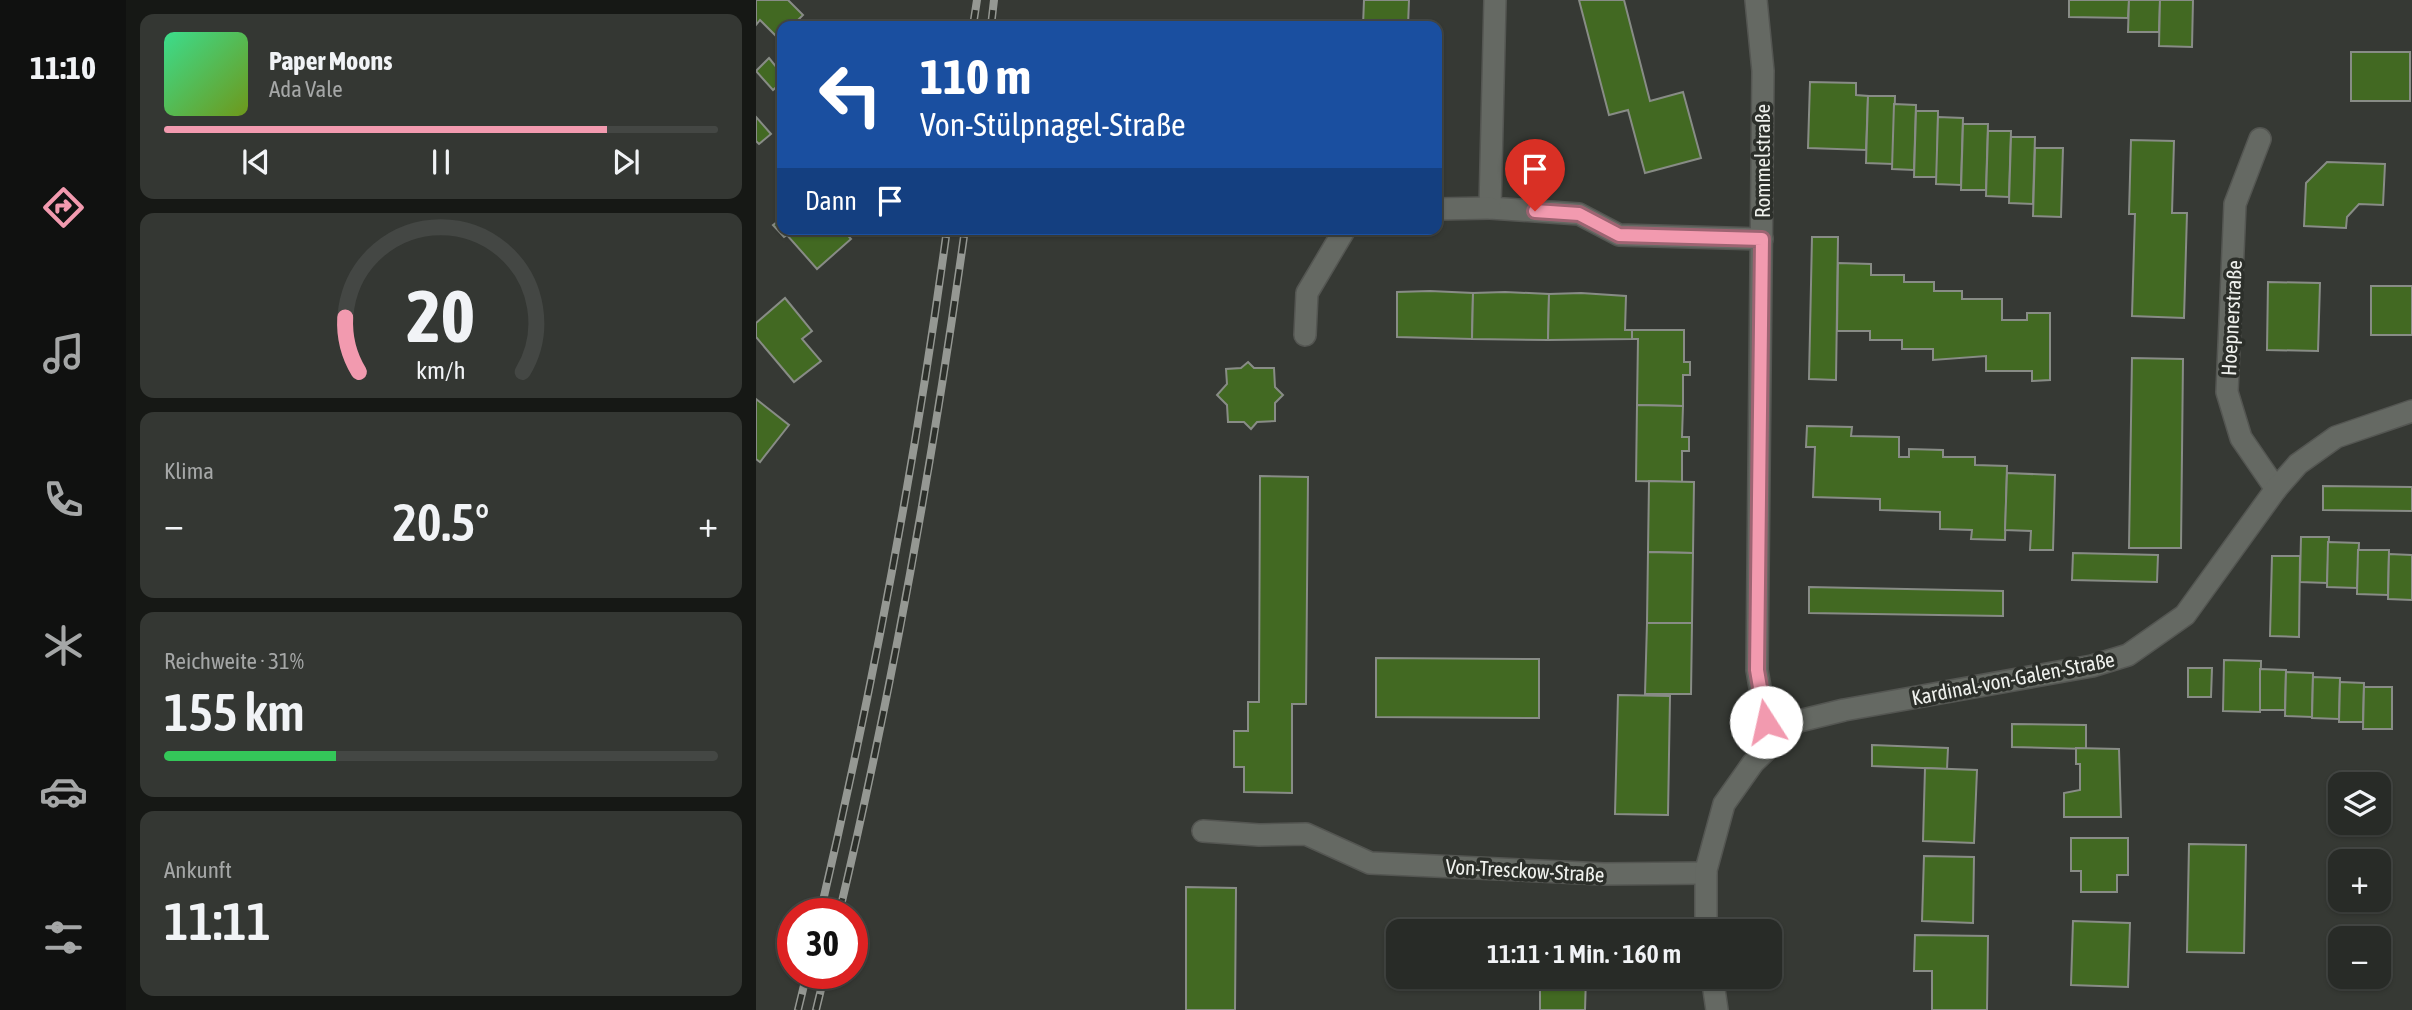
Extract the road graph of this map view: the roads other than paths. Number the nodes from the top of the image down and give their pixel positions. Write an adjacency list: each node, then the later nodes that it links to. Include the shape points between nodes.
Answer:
1 (1495, 0): 4 (street)
2 (1756, 0): 7 (street, Rommelstraße, via 1762,71)
3 (2260, 139): 10 (street, Hoepnerstraße, via 2235,204 2227,392 2241,438)
4 (1490, 208): 5 (street); 7 (street, via 1579,214 1619,235)
5 (1442, 209)
6 (1341, 235): 8 (street, via 1307,293)
7 (1762, 239): 11 (street, Rommelstraße, via 1757,670 1766,722)
8 (1305, 335)
9 (2412, 411): 10 (street, Kardinal-von-Galen-Straße, via 2336,437 2298,464)
10 (2276, 489): 11 (street, Kardinal-von-Galen-Straße, via 2185,615 2128,655 2092,666 1844,710 1795,722)
11 (1777, 739): 13 (street, Kardinal-von-Galen-Straße, via 1724,804)
12 (1203, 831): 13 (street, Von-Tresckow-Straße, via 1306,834 1370,863 1604,874)
13 (1706, 873): 14 (street, Kardinal-von-Galen-Straße)
14 (1706, 919)
15 (1714, 989): 16 (street)
16 (1717, 1010)

